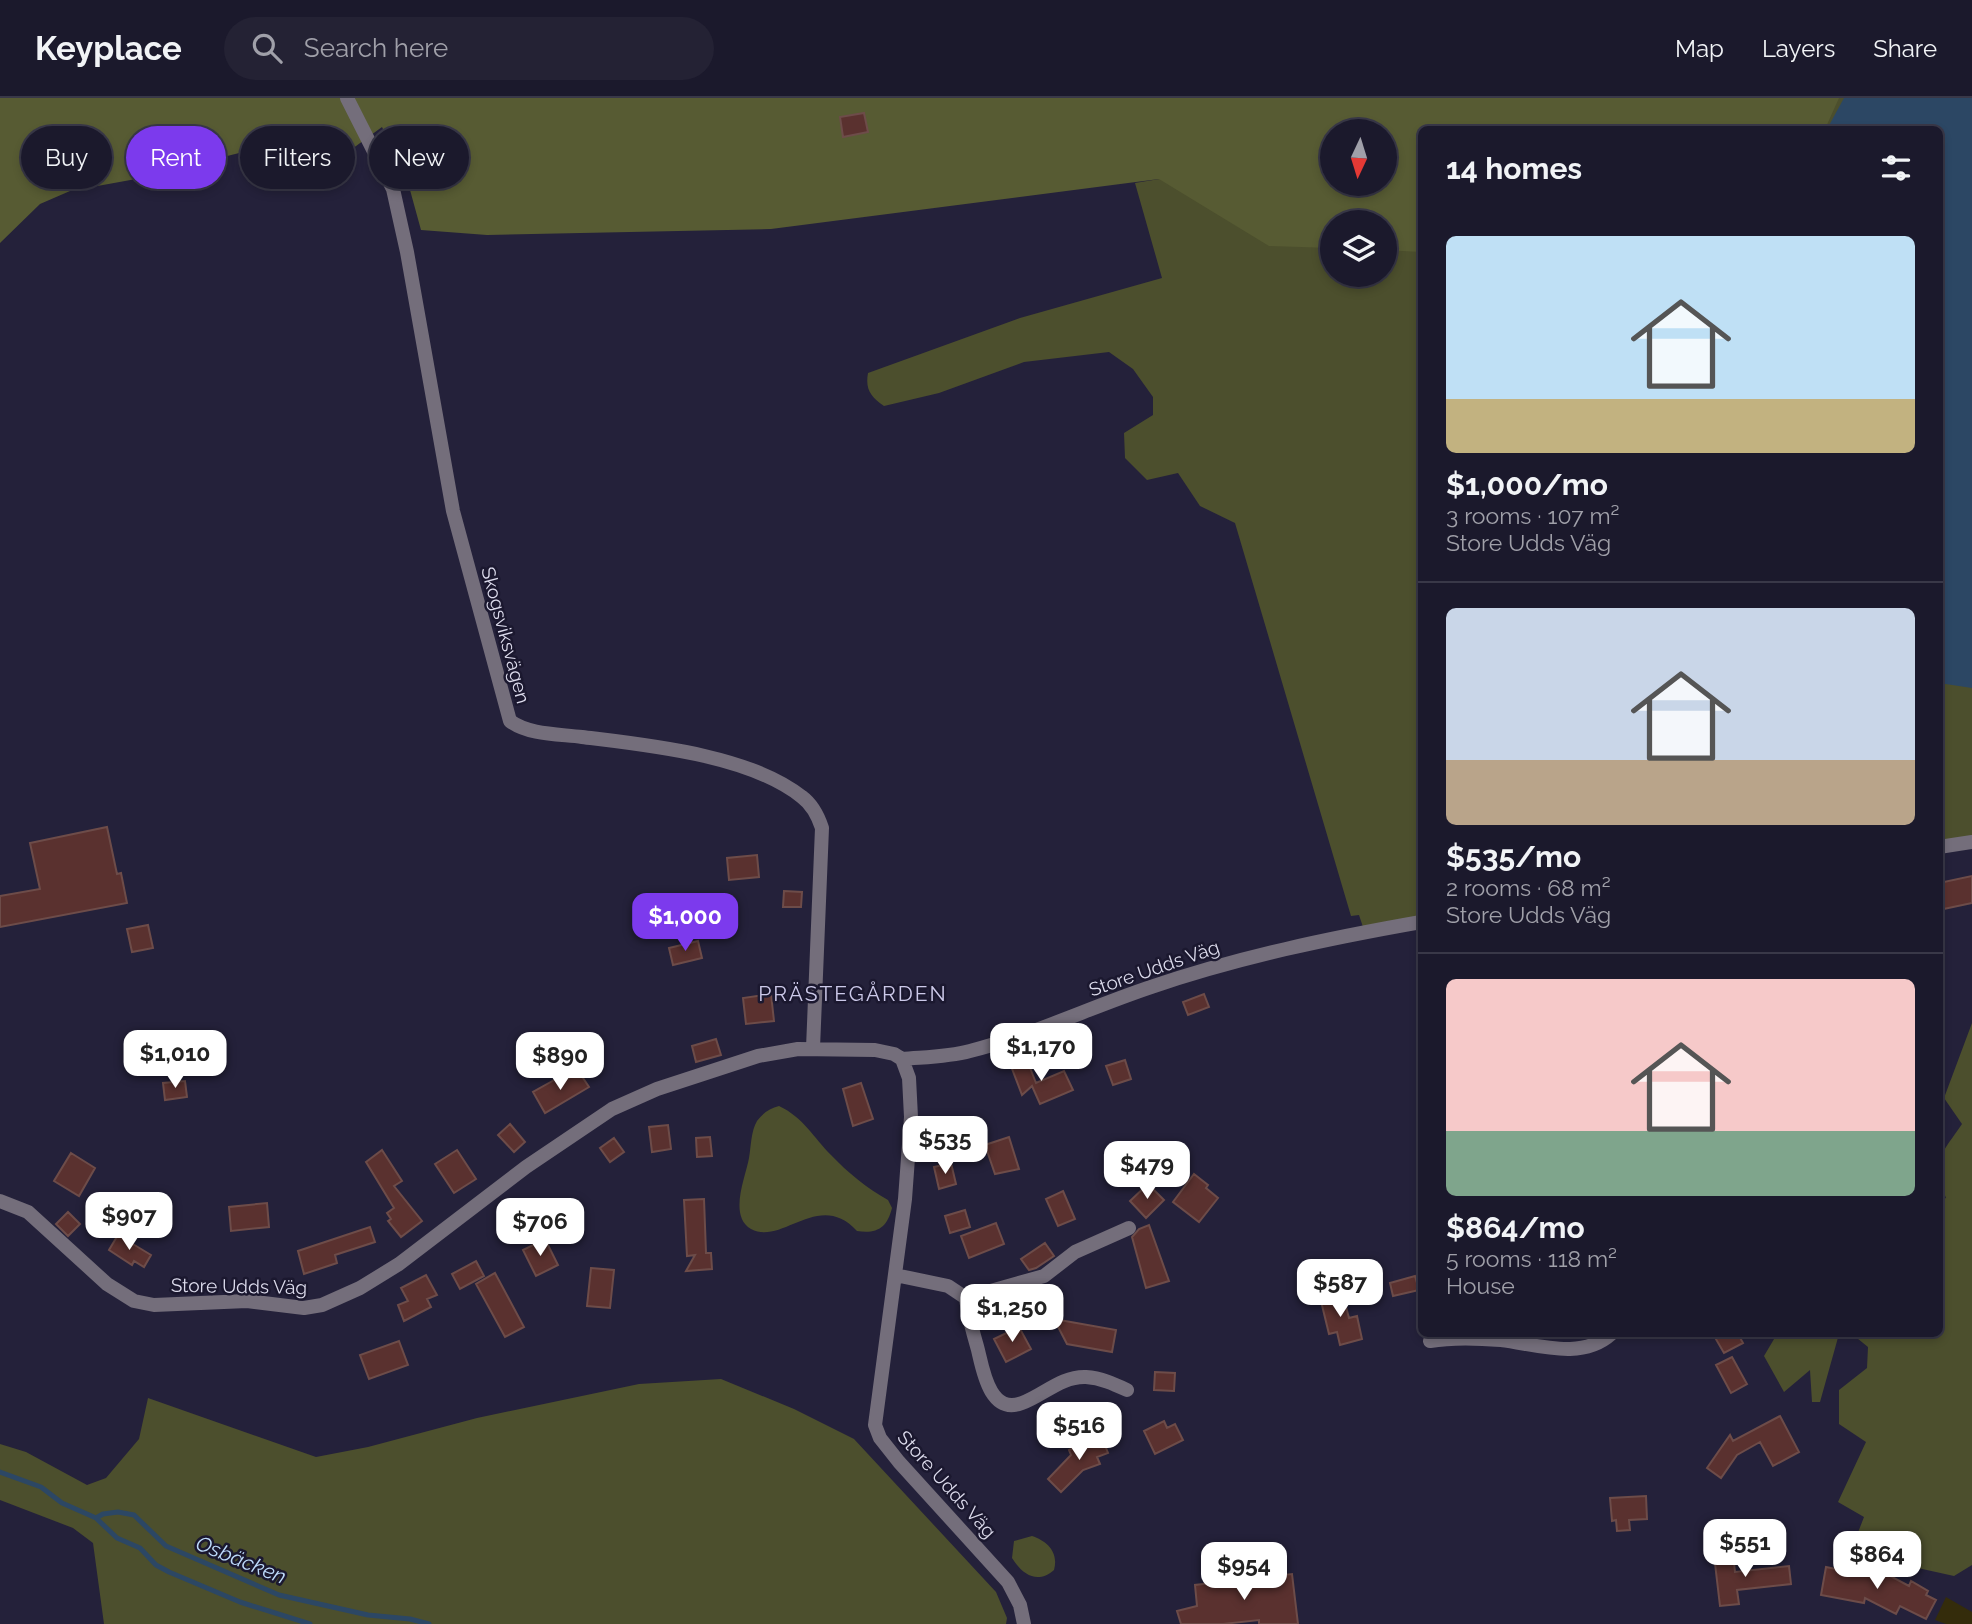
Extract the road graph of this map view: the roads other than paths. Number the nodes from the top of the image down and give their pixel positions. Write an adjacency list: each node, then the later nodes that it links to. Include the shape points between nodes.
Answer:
1 (346, 98): 5 (street, Skogsviksvägen, via 393,189 453,511 510,721 528,730 643,744 714,759 783,785 816,812 822,828)
2 (1972, 842): 3 (street)
3 (1943, 846)
4 (1418, 923): 6 (street, Store Udds Väg, via 1255,955 970,1051)
5 (813, 1048): 6 (street, Store Udds Väg, via 875,1050); 7 (street, Store Udds Väg, via 758,1056 612,1109 526,1167 399,1264 322,1306 134,1301 107,1284 27,1212)
6 (902, 1059): 9 (street, Store Udds Väg, via 909,1078 911,1117)
7 (0, 1201)
8 (1129, 1228): 10 (street, via 1074,1252 1044,1276)
9 (895, 1275): 10 (street, via 948,1286); 14 (street, Store Udds Väg, via 876,1408 877,1431 899,1462 1008,1583)
10 (966, 1298): 13 (street, via 983,1376 1004,1403 1020,1404 1066,1380 1085,1377)
11 (1607, 1337): 12 (street, via 1572,1349 1475,1338)
12 (1430, 1341)
13 (1127, 1390)
14 (1024, 1624)

